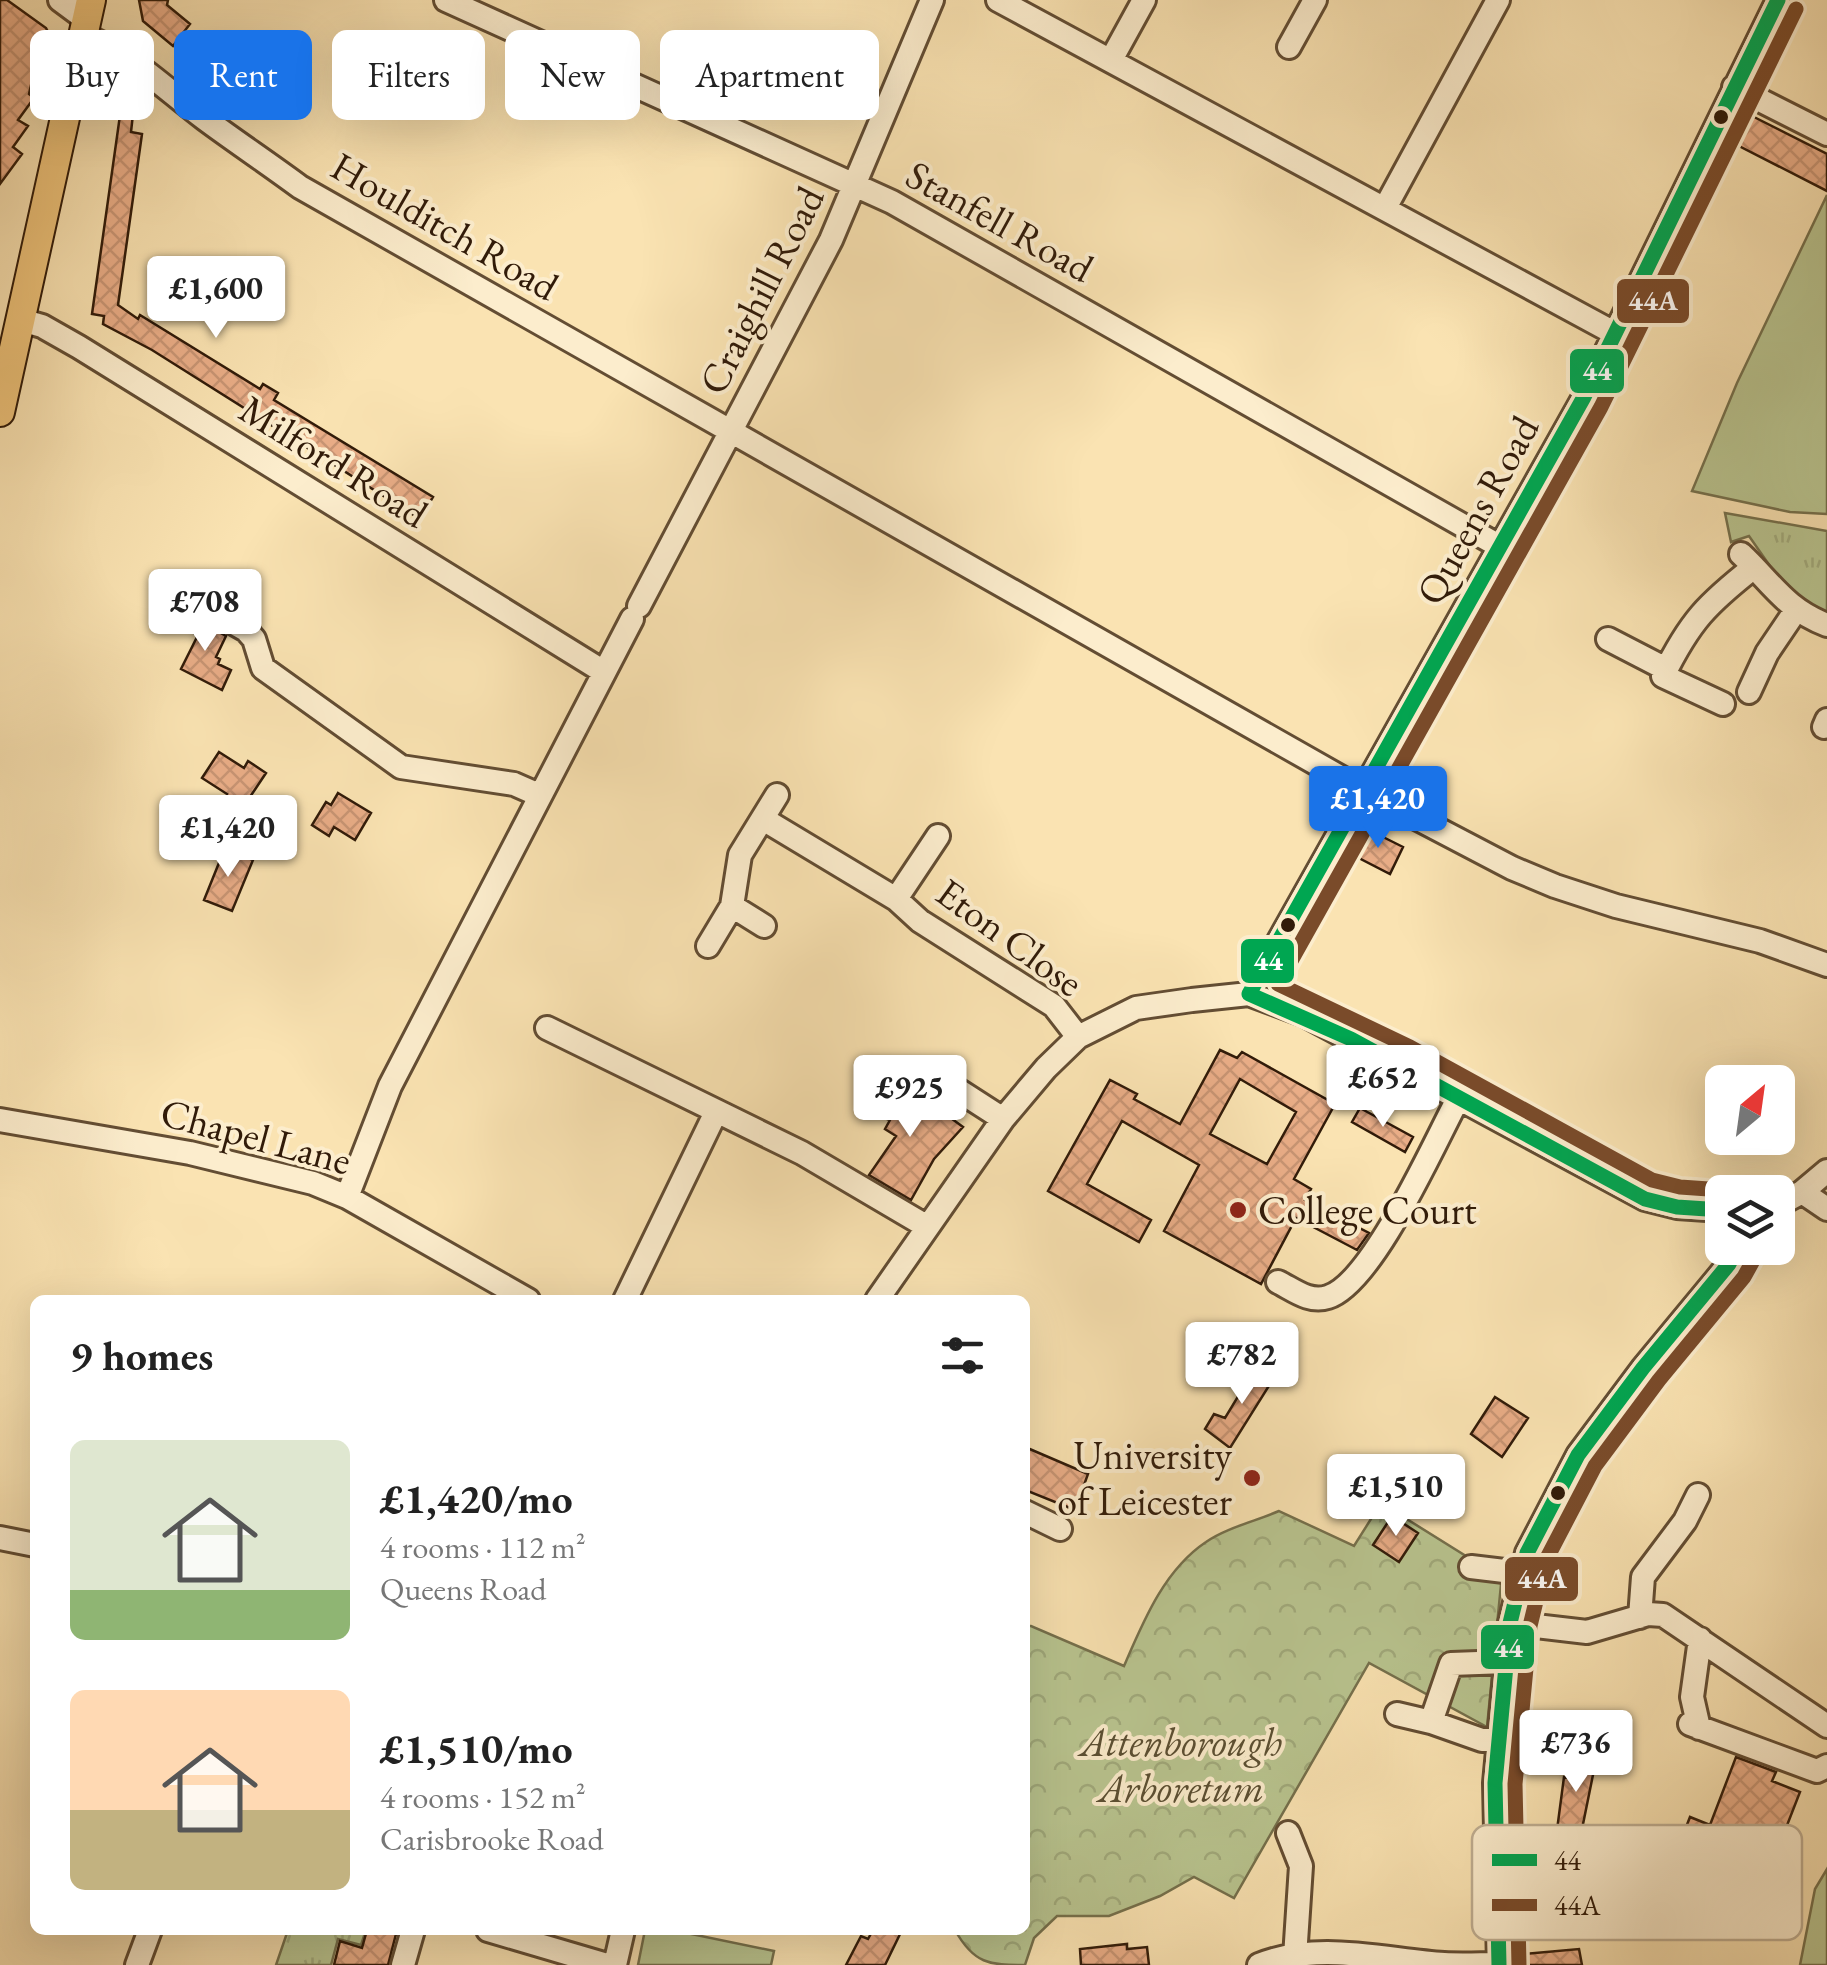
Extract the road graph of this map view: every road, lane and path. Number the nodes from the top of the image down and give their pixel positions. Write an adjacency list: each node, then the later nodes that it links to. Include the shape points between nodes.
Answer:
1 (60, 0): 9 (street, Houlditch Road)
2 (446, 0): 14 (street, Stanfell Road)
3 (932, 0): 14 (street, Craighill Road)
4 (998, 0): 11 (street)
5 (1144, 0): 11 (street)
6 (1315, 0): 10 (street)
7 (1498, 0): 15 (street)
8 (1778, 0): 12 (street, Queens Road)
9 (87, 18): 16 (main road); 19 (street, Houlditch Road, via 104,43 300,187)
10 (1289, 47)
11 (1111, 60): 15 (street)
12 (1734, 87): 13 (street); 17 (street, Queens Road)
13 (1827, 134)
14 (856, 184): 19 (street, Craighill Road); 20 (street, Stanfell Road)
15 (1385, 208): 17 (street)
16 (21, 320): 18 (main road); 25 (street, Milford Road, via 79,347)
17 (1616, 334): 20 (street, Queens Road)
18 (1, 401)
19 (731, 432): 25 (street, Craighill Road); 29 (street, Houlditch Road)
20 (1499, 546): 29 (street, Queens Road)
21 (188, 597): 31 (street, via 246,630 263,668 401,767 514,784)
22 (1796, 610): 23 (street); 26 (street, via 1747,560 1706,606); 27 (street)
23 (1827, 625)
24 (1608, 639): 26 (street)
25 (604, 672): 31 (street, Craighill Road)
26 (1665, 672): 28 (street)
27 (1750, 692)
28 (1723, 704)
29 (1363, 790): 38 (street, Houlditch Road, via 1555,886); 39 (street, Queens Road)
30 (777, 794): 32 (street)
31 (539, 796): 49 (street, Craighill Road, via 390,1086)
32 (763, 820): 34 (street, Eton Close); 35 (street, via 740,855)
33 (938, 836): 34 (street, Eton Close)
34 (896, 898): 41 (street, Eton Close, via 920,922 1054,1006)
35 (732, 906): 36 (street); 37 (street)
36 (764, 926)
37 (708, 946)
38 (1827, 965)
39 (1250, 994): 41 (street, via 1136,1008); 43 (street, via 1304,1014)
40 (547, 1028): 44 (street)
41 (1078, 1037): 45 (street)
42 (958, 1090): 45 (street)
43 (1459, 1096): 51 (street, via 1645,1198); 55 (street, via 1409,1216 1351,1285 1310,1299)
44 (716, 1112): 53 (street); 57 (street)
45 (1003, 1119): 53 (street)
46 (0, 1120): 49 (street, Chapel Lane, via 190,1153)
47 (1827, 1171): 48 (street)
48 (1802, 1192): 50 (street); 52 (street)
49 (347, 1196): 56 (street, Chapel Lane)
50 (1795, 1196)
51 (1705, 1209)
52 (1827, 1209)
53 (926, 1226): 58 (street)
54 (1728, 1265): 65 (street, via 1578,1455)
55 (1278, 1282)
56 (519, 1295)
57 (627, 1295)
58 (879, 1295)
59 (1698, 1495): 66 (street, via 1643,1577)
60 (1030, 1514): 61 (street)
61 (1060, 1529)
62 (0, 1538): 63 (street)
63 (30, 1544)
64 (1470, 1567): 65 (street)
65 (1521, 1573): 67 (street)
66 (1640, 1616): 67 (street, via 1587,1632); 68 (street, via 1662,1615)
67 (1510, 1623): 69 (street)
68 (1700, 1638): 72 (street); 74 (street, via 1694,1726 1817,1771)
69 (1506, 1662): 71 (street, via 1451,1664); 73 (street)
70 (1397, 1714): 71 (street)
71 (1431, 1722): 73 (street)
72 (1827, 1726)
73 (1498, 1740): 75 (street)
74 (1827, 1766)
75 (1495, 1825)
76 (1288, 1833): 81 (street, via 1302,1866)
77 (148, 1935): 83 (street)
78 (412, 1935): 84 (street)
79 (505, 1935): 85 (street)
80 (622, 1935): 86 (street)
81 (1295, 1957): 82 (street, via 1366,1953); 87 (street)
82 (1499, 1964)
83 (137, 1965)
84 (403, 1965)
85 (607, 1965)
86 (615, 1965)
87 (1259, 1965)

